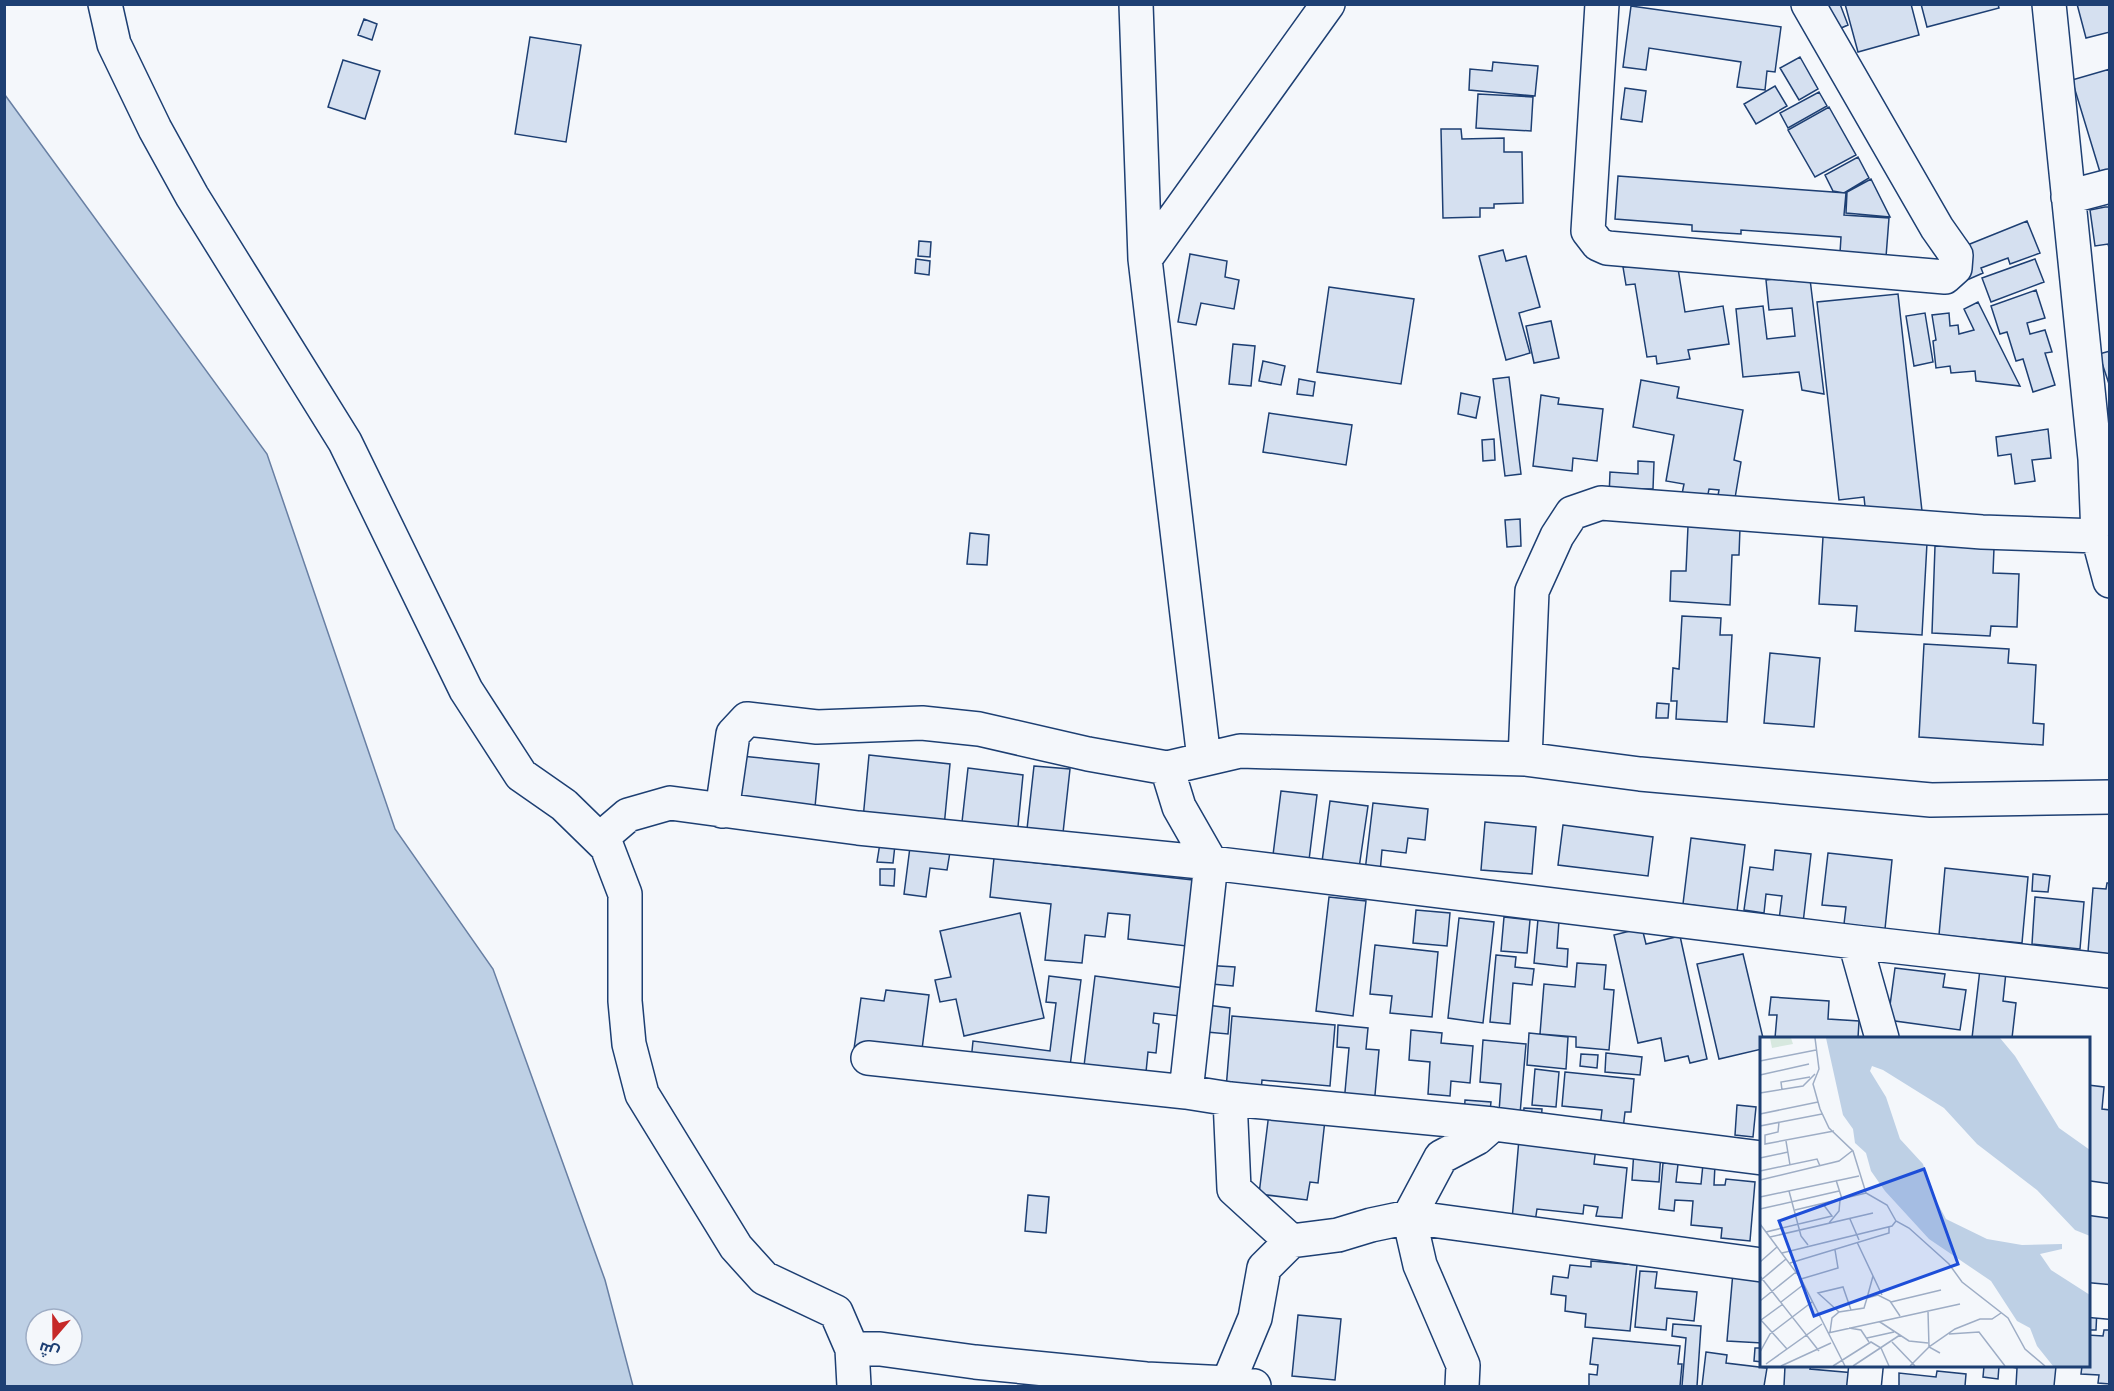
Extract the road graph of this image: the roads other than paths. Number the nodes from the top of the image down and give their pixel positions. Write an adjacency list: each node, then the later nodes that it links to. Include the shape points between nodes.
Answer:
1 (105, 4): 18 (street, via 114,44 155,129 192,196 345,442 466,690 521,775 564,805)
2 (1136, 4): 9 (street)
3 (1328, 4): 9 (street)
4 (1602, 4): 5 (street, via 1587,231 1598,244 1607,248 1945,277 1955,268 1956,255)
5 (1808, 4)
6 (2049, 4): 8 (street)
7 (2109, 186): 8 (street)
8 (2068, 197): 10 (street)
9 (1145, 259): 13 (street)
10 (2102, 457): 11 (street)
11 (2098, 536): 12 (street); 14 (street, via 1982,532 1601,503 1572,513 1532,591)
12 (2109, 581)
13 (1204, 759): 14 (street, via 1240,751); 15 (street)
14 (1525, 759): 16 (street, via 1640,774 1931,800)
15 (1167, 768): 17 (street, via 979,729 922,723 817,727 747,719 733,734); 19 (street, via 1179,807)
16 (2109, 797)
17 (722, 811): 18 (street, via 670,803 628,815); 19 (street)
18 (600, 839): 35 (street, via 607,847 625,894 625,1001 629,1044 642,1094 735,1246 764,1278 836,1312)
19 (1211, 863): 20 (street); 24 (street)
20 (1855, 942): 21 (street); 22 (street)
21 (2109, 971)
22 (1882, 1037)
23 (868, 1058): 24 (street)
24 (1186, 1092): 25 (street)
25 (1230, 1099): 26 (street); 31 (street, via 1234,1189)
26 (1493, 1124): 27 (street); 30 (street, via 1477,1138 1441,1157)
27 (1760, 1158)
28 (2090, 1198): 29 (street)
29 (2109, 1201)
30 (1409, 1217): 31 (street, via 1338,1235); 32 (street); 39 (street, via 1420,1264 1463,1365)
31 (1291, 1241): 37 (street, via 1264,1268 1255,1318)
32 (1760, 1265)
33 (2090, 1300): 34 (street)
34 (2109, 1302)
35 (852, 1349): 37 (street); 38 (street)
36 (1866, 1367): 40 (street)
37 (1222, 1384)
38 (854, 1386)
39 (1462, 1386)
40 (1864, 1386)

